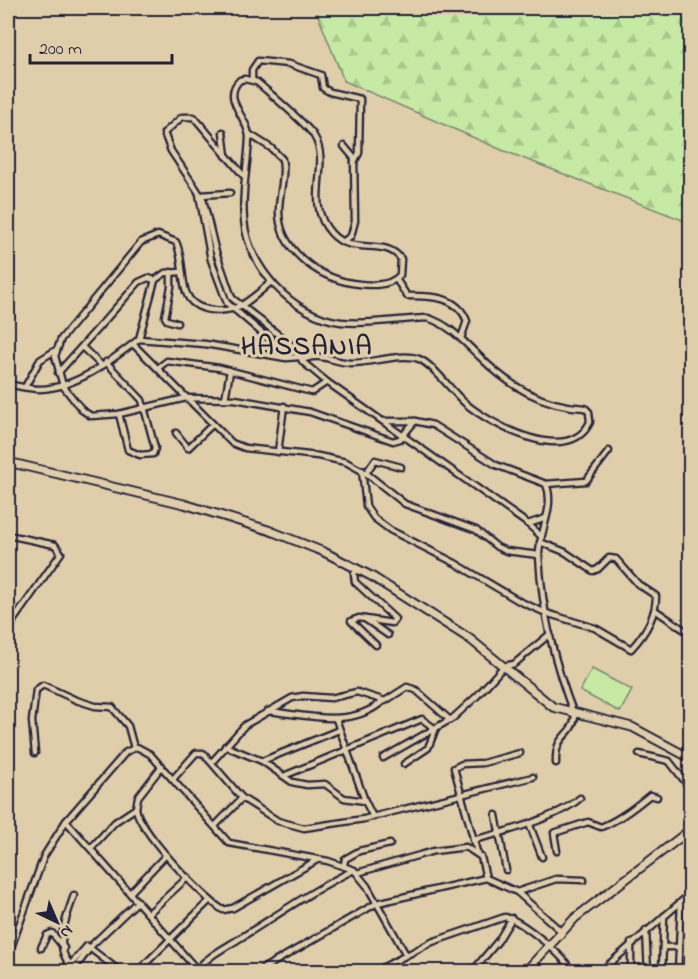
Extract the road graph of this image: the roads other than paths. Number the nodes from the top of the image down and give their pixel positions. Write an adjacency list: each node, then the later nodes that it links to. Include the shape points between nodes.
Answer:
1 (252, 80): 3 (street, via 240,80 233,94); 6 (street, via 257,61 289,64 320,74 323,88 328,91 360,99 359,153); 11 (street, via 314,135 319,157 316,192 321,216 328,230)
2 (223, 132): 5 (street)
3 (249, 134): 7 (street); 16 (street, via 282,159 278,212 295,251 309,267 329,278 356,284 384,284)
4 (344, 146): 6 (street)
5 (226, 156): 7 (street); 9 (street, via 191,116 182,117 166,129 167,144)
6 (354, 162): 11 (street, via 355,227)
7 (243, 175): 18 (street, via 243,219 249,243)
8 (230, 193): 9 (street)
9 (200, 194): 10 (street)
10 (209, 237): 12 (street); 13 (street)
11 (342, 242): 16 (street, via 355,248 372,247 396,253 402,264)
12 (220, 266): 13 (street); 19 (street, via 232,298)
13 (214, 268): 20 (street)
14 (171, 272): 15 (street); 17 (street); 21 (street, via 165,317)
15 (182, 272): 20 (street, via 193,305); 26 (street, via 175,241 158,235 141,242 71,326)
16 (396, 279): 22 (street, via 407,296 446,299 458,307 467,321)
17 (155, 280): 23 (street); 25 (street, via 140,282)
18 (271, 282): 19 (street); 22 (street, via 293,302 330,320 367,323 428,318 447,326)
19 (240, 306): 20 (street); 27 (street, via 294,347)
20 (231, 309): 27 (street)
21 (177, 323)
22 (461, 338): 27 (street, via 495,372 527,393 550,404 588,410 590,422 584,432 572,440 546,442 511,430 466,404 419,359 351,363)
23 (139, 339): 24 (street); 27 (street, via 205,344 285,358)
24 (133, 344): 28 (street); 29 (street)
25 (82, 347): 28 (street); 31 (street)
26 (56, 350): 31 (street); 35 (street, via 40,360)
27 (298, 356): 32 (street)
28 (104, 364): 34 (street); 39 (street, via 139,396)
29 (158, 368): 30 (street, via 171,361); 36 (street)
30 (230, 371): 32 (street, via 312,392); 37 (street)
31 (58, 373): 34 (street)
32 (327, 382): 41 (street)
33 (8, 384): 35 (street)
34 (63, 386): 35 (street); 40 (street, via 86,414)
35 (25, 387)
36 (186, 398): 37 (street); 39 (street); 43 (street)
37 (225, 399): 38 (street)
38 (284, 406): 45 (street, via 340,421 391,441); 47 (street)
39 (143, 408): 40 (street); 40 (street, via 155,450 151,456 128,450)
40 (119, 414)
41 (383, 421): 42 (street); 45 (street)
42 (415, 421): 45 (street); 51 (street, via 439,427 495,465)
43 (212, 425): 44 (street, via 188,448); 47 (street, via 239,446)
44 (176, 433)
45 (402, 436): 53 (street)
46 (609, 451): 51 (street, via 585,481)
47 (278, 452): 50 (street, via 339,460)
48 (8, 462): 57 (street, via 224,516)
49 (401, 467): 50 (street, via 376,460)
50 (364, 472): 56 (street, via 405,504 476,530 497,547); 59 (street, via 366,506 381,524)
51 (546, 484): 52 (street)
52 (546, 518): 53 (street); 55 (street)
53 (528, 524): 55 (street)
54 (8, 535): 61 (street, via 55,545 61,553)
55 (541, 539): 56 (street); 58 (street, via 593,571 609,558 616,559 638,584 656,596)
56 (539, 555): 59 (street)
57 (357, 568): 60 (street, via 355,582 395,621); 68 (street, via 470,639)
58 (655, 610): 59 (street, via 644,633 629,649 595,628); 63 (street)
59 (546, 613): 64 (street)
60 (365, 619): 65 (street); 67 (street, via 351,622)
61 (13, 621): 62 (street); 66 (street)
62 (8, 627)
63 (683, 628)
64 (550, 631): 68 (street, via 514,664); 71 (street, via 565,697)
65 (388, 635)
66 (8, 644)
67 (376, 645)
68 (504, 666): 71 (street, via 545,703); 73 (street)
69 (383, 701): 70 (street, via 361,693 331,698 299,696); 72 (street, via 369,710); 73 (street, via 407,687 427,698)
70 (268, 711): 72 (street); 76 (street, via 245,725)
71 (573, 713): 83 (street, via 632,727); 86 (street, via 574,722 556,745)
72 (336, 719): 75 (street)
73 (450, 720): 74 (street)
74 (436, 727): 78 (street, via 422,719); 82 (street); 87 (street, via 428,748)
75 (339, 730): 78 (street); 84 (street)
76 (225, 746): 84 (street); 85 (street)
77 (134, 748): 79 (street, via 128,726 112,707 76,700 43,685 36,690 32,721); 88 (street, via 145,750); 101 (street, via 126,752)
78 (346, 751): 89 (street); 97 (street)
79 (35, 753)
80 (520, 753): 93 (street, via 456,766 453,770)
81 (639, 754): 92 (street, via 669,761)
82 (383, 758)
83 (690, 758)
84 (262, 761): 89 (street)
85 (212, 762): 91 (street, via 203,753 196,753); 95 (street, via 226,784)
86 (556, 763)
87 (404, 764)
88 (162, 766): 91 (street); 98 (street, via 138,797)
89 (286, 776): 97 (street, via 294,783 325,784 348,799)
90 (533, 777): 93 (street)
91 (173, 779): 103 (street)
92 (690, 788)
93 (460, 794): 100 (street); 106 (street)
94 (657, 796): 109 (street, via 650,795 601,827 588,822 554,832)
95 (242, 798): 100 (street, via 278,821 296,827); 103 (street)
96 (580, 798): 102 (street)
97 (365, 801): 100 (street)
98 (136, 808): 108 (street, via 115,822); 111 (street, via 139,820)
99 (496, 815): 105 (street)
100 (373, 817)
101 (66, 821): 108 (street); 142 (street, via 40,866)
102 (529, 822): 105 (street); 112 (street)
103 (215, 826): 113 (street, via 231,844)
104 (690, 830): 132 (street, via 605,893)
105 (500, 834): 106 (street); 115 (street)
106 (473, 840): 110 (street)
107 (390, 844): 114 (street, via 352,853 345,858)
108 (91, 848): 121 (street)
109 (557, 851)
110 (477, 852): 116 (street, via 470,847 450,848); 118 (street, via 484,862)
111 (166, 855): 117 (street); 121 (street)
112 (542, 857)
113 (318, 860): 114 (street); 124 (street, via 233,908 223,910)
114 (344, 865): 116 (street)
115 (506, 870)
116 (356, 871): 126 (street); 145 (street, via 322,886 214,952)
117 (188, 877): 124 (street); 128 (street)
118 (486, 878): 120 (street); 126 (street)
119 (584, 880): 120 (street, via 555,879)
120 (517, 892): 132 (street)
121 (130, 893): 125 (street)
122 (690, 894): 127 (street)
123 (74, 895): 140 (street, via 62,927)
124 (210, 900): 133 (street)
125 (138, 901): 128 (street); 135 (street)
126 (377, 903): 141 (street); 150 (street)
127 (681, 903): 129 (street); 138 (street)
128 (149, 914): 133 (street)
129 (663, 916): 131 (street); 137 (street)
130 (512, 918): 136 (street); 141 (street, via 495,919); 152 (street)
131 (646, 930): 134 (street); 157 (street)
132 (562, 932): 136 (street)
133 (170, 938): 145 (street); 149 (street)
134 (631, 943): 144 (street); 156 (street)
135 (90, 946): 143 (street); 147 (street); 148 (street)
136 (549, 946): 153 (street); 154 (street)
137 (663, 947): 138 (street); 158 (street)
138 (679, 947): 159 (street)
139 (41, 948): 140 (street, via 52,933)
140 (64, 948): 143 (street)
141 (405, 953): 151 (street)
142 (8, 956)
143 (69, 963): 146 (street)
144 (605, 969): 155 (street)
145 (198, 970)
146 (64, 972)
147 (72, 972)
148 (121, 972)
149 (138, 972)
150 (257, 972)
151 (374, 972)
152 (472, 972)
153 (525, 972)
154 (572, 972)
155 (600, 972)
156 (631, 972)
157 (648, 972)
158 (662, 972)
159 (678, 972)

